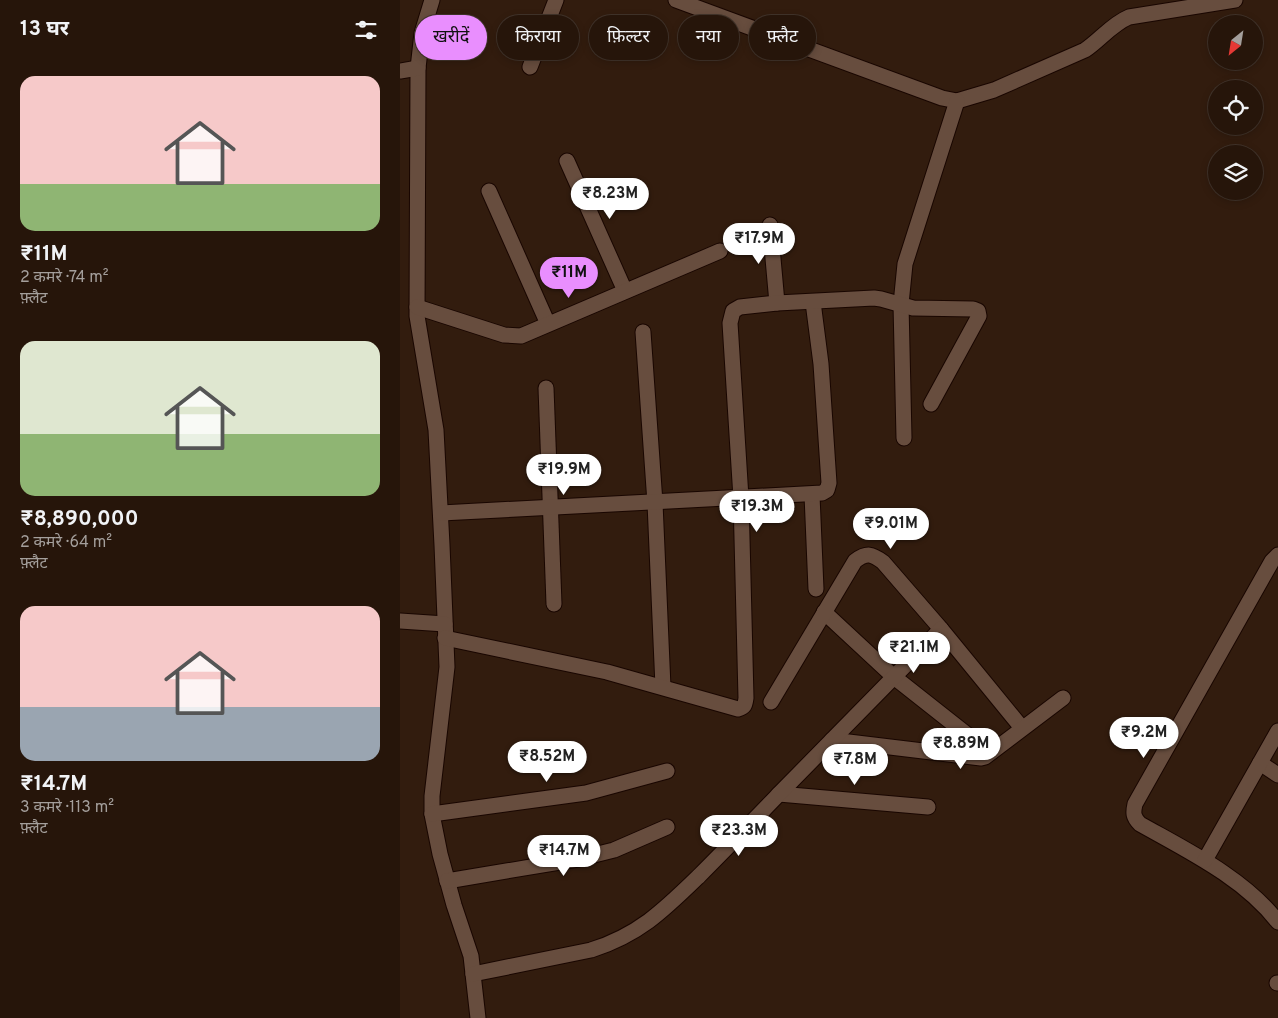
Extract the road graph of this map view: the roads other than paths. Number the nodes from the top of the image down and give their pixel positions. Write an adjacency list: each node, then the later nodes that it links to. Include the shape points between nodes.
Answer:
1 (432, 0): 6 (street, via 422,33)
2 (556, 0): 5 (street)
3 (676, 0): 8 (street)
4 (1235, 0): 8 (street, via 1123,19 1085,50 994,90)
5 (530, 67)
6 (418, 68): 7 (street); 17 (street)
7 (400, 71)
8 (957, 101): 16 (street, via 905,264)
9 (568, 161): 13 (street)
10 (489, 192): 18 (street)
11 (770, 226): 15 (street)
12 (720, 251): 13 (street)
13 (625, 292): 18 (street)
14 (813, 302): 15 (street); 16 (street, via 874,298); 23 (street, via 821,364 829,483 822,494)
15 (777, 303): 24 (street, via 740,307 731,316)
16 (901, 304): 21 (street, via 913,308 973,309 979,313); 22 (street)
17 (417, 307): 18 (street, via 511,336 521,336); 27 (street, via 436,430)
18 (548, 324)
19 (643, 332): 25 (street)
20 (546, 388): 26 (street)
21 (931, 404)
22 (904, 438)
23 (812, 495): 24 (street); 29 (street)
24 (741, 498): 25 (street); 36 (street, via 745,705 738,709)
25 (655, 502): 26 (street); 36 (street)
26 (550, 508): 27 (street); 30 (street)
27 (440, 513): 34 (street)
28 (1278, 555): 50 (street, via 1135,804 1133,814 1140,824)
29 (816, 588)
30 (554, 604)
31 (824, 612): 33 (street, via 855,561 870,554 883,562); 35 (street); 38 (street)
32 (400, 621): 34 (street)
33 (941, 629): 35 (street); 39 (street)
34 (445, 631): 36 (street); 48 (street, via 447,674)
35 (894, 677): 41 (street); 42 (street)
36 (663, 688)
37 (1063, 698): 39 (street)
38 (771, 702)
39 (1022, 728): 42 (street)
40 (1278, 731): 43 (street)
41 (832, 740): 42 (street, via 981,758); 46 (street)
42 (989, 752)
43 (1260, 763): 45 (street); 50 (street)
44 (667, 771): 48 (street, via 586,793)
45 (1278, 775)
46 (778, 794): 47 (street); 53 (street, via 665,909 623,938 591,950)
47 (928, 807)
48 (432, 814): 51 (street)
49 (667, 827): 51 (street, via 614,850 578,859)
50 (1205, 860): 52 (street, via 1242,886)
51 (447, 881): 53 (street, via 471,956)
52 (1278, 922)
53 (473, 974): 54 (street)
54 (478, 1018)

